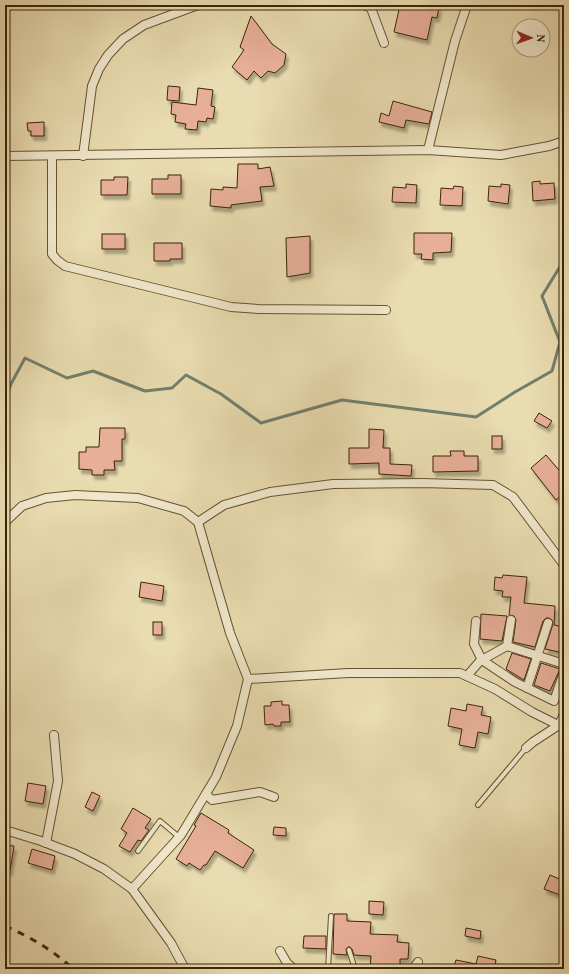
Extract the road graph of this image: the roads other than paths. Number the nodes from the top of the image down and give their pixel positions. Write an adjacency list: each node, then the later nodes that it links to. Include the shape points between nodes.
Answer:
1 (198, 5): 9 (street, via 144,25 123,39 108,55 92,86)
2 (364, 5): 4 (street, via 371,8)
3 (467, 5): 6 (street, via 455,41)
4 (384, 43)
5 (564, 141): 6 (street, via 500,155)
6 (428, 150): 9 (street)
7 (5, 156): 8 (street)
8 (52, 156): 9 (street); 10 (street, via 52,254 65,266 232,307)
9 (83, 156)
10 (386, 310)
11 (5, 522): 12 (street, via 22,506 46,498 75,495 138,498 184,511)
12 (198, 522): 13 (street, via 224,505 270,492 333,484 493,485 513,497); 23 (street, via 230,633)
13 (564, 565)
14 (511, 620): 17 (street)
15 (476, 621): 19 (street, via 474,644)
16 (548, 623): 18 (street)
17 (507, 646): 18 (street); 19 (street)
18 (538, 656): 20 (street); 24 (street)
19 (482, 660): 22 (street); 24 (street)
20 (564, 664)
21 (564, 672): 24 (street, via 554,701)
22 (467, 676): 23 (street, via 460,673 348,674); 26 (street)
23 (248, 679): 29 (street, via 237,726 216,777)
24 (527, 688)
25 (564, 714): 26 (street)
26 (561, 726): 28 (street)
27 (54, 735): 34 (street, via 58,781)
28 (526, 748): 31 (lane)
29 (206, 794): 30 (street, via 212,800 260,792); 33 (street)
30 (274, 797)
31 (478, 806)
32 (5, 830): 34 (street)
33 (179, 837): 35 (lane, via 160,821); 36 (street)
34 (46, 843): 36 (street, via 104,869)
35 (138, 851)
36 (132, 889): 40 (street, via 171,943)
37 (331, 916): 42 (lane)
38 (349, 950): 43 (lane)
39 (280, 951): 41 (street)
40 (185, 969)
41 (294, 969)
42 (328, 969)
43 (355, 969)

